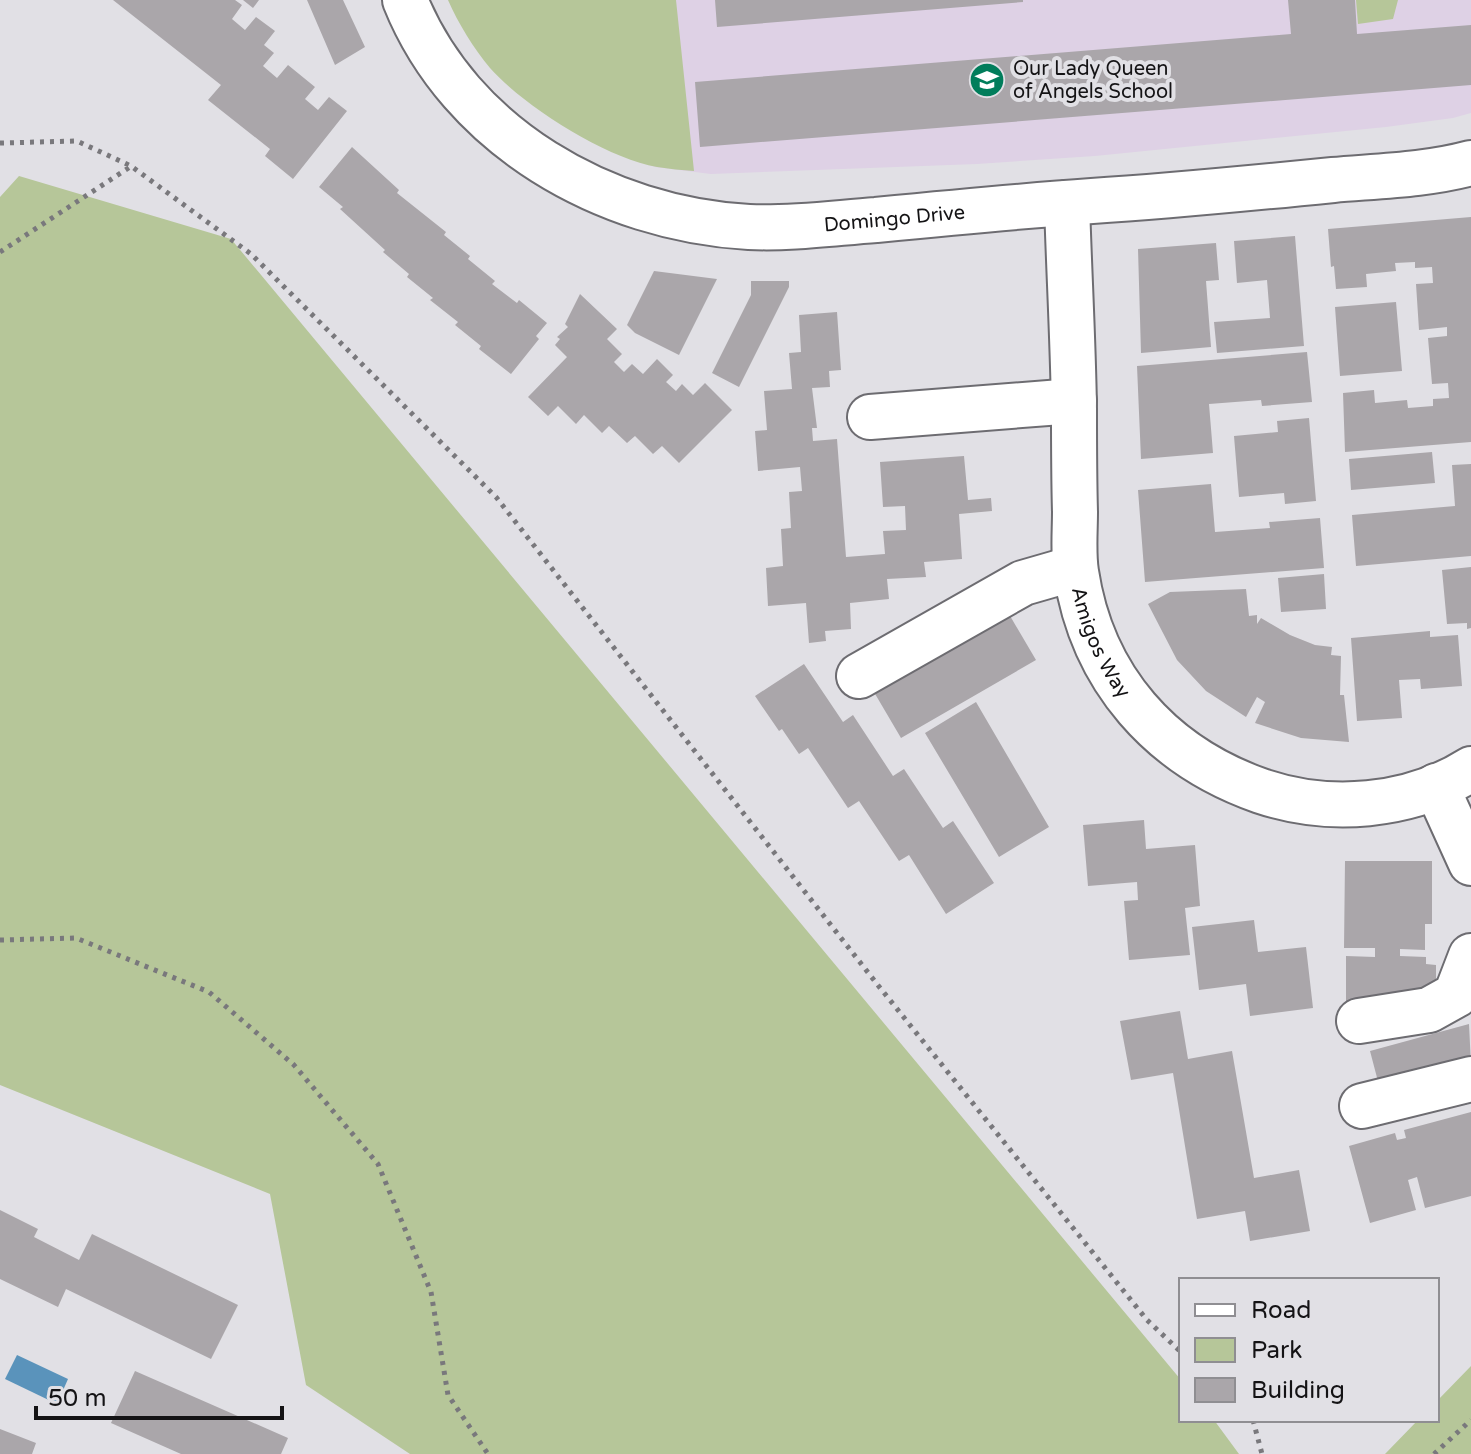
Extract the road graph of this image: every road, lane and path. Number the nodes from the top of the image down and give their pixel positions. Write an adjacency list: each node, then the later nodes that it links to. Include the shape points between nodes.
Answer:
1 (405, 0): 5 (street, Domingo Drive, via 418,32 483,117 531,155 634,205 691,221 750,227)
2 (0, 143): 4 (path, via 77,141)
3 (1471, 163): 5 (street, Domingo Drive)
4 (131, 166): 6 (path); 18 (path, via 251,254 496,497 877,984 1147,1320)
5 (1067, 203): 7 (street, Amigos Way)
6 (0, 252)
7 (1074, 401): 8 (street); 9 (street, Amigos Way)
8 (870, 417)
9 (1075, 568): 10 (street, via 1023,583); 11 (street, Amigos Way, via 1081,602 1113,680 1173,744 1206,767 1283,798 1324,805 1376,803)
10 (859, 676)
11 (1453, 777): 12 (street)
12 (1471, 863)
13 (0, 940): 21 (path, via 76,938 209,992 294,1065 378,1164 431,1292 448,1395)
14 (1471, 956): 15 (street, via 1456,995 1429,1010)
15 (1359, 1021)
16 (1471, 1079): 17 (street)
17 (1362, 1106)
18 (1179, 1350)
19 (1471, 1420): 23 (path)
20 (1254, 1422): 22 (path)
21 (488, 1454)
22 (1262, 1454)
23 (1434, 1454)

